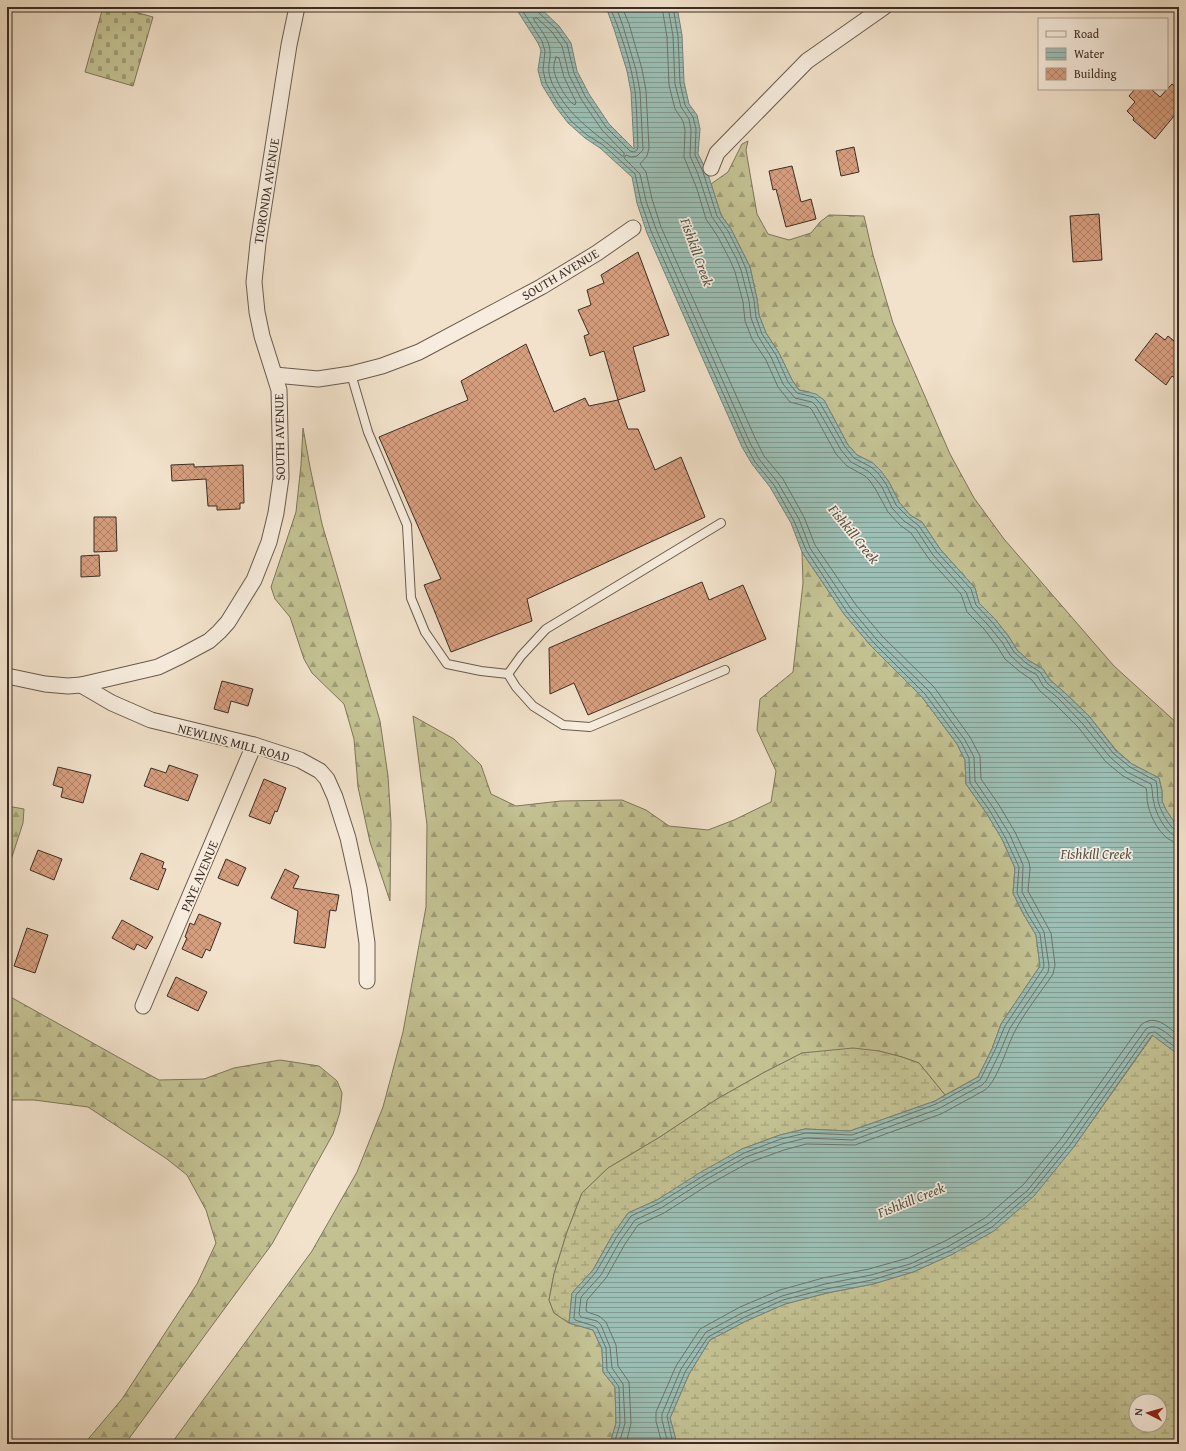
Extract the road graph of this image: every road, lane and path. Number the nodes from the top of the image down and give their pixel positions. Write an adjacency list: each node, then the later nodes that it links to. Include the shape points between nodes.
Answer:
1 (297, 7): 6 (street, TIORONDA AVENUE, via 258,243 254,282 262,336)
2 (884, 7): 3 (street, via 807,61 717,153)
3 (710, 168)
4 (633, 228): 5 (street, SOUTH AVENUE, via 541,287 419,352 382,366)
5 (350, 374): 6 (street, SOUTH AVENUE, via 318,379); 9 (lane, via 368,432 407,524 411,598 425,632 446,664 481,672)
6 (275, 375): 11 (street, SOUTH AVENUE, via 279,390 281,478 276,512 269,542 254,580 232,616 209,641 158,667)
7 (721, 523): 9 (lane, via 546,629)
8 (726, 670): 9 (lane, via 590,727 563,725 533,706)
9 (508, 674)
10 (7, 676): 11 (street, SOUTH AVENUE, via 45,684)
11 (81, 685): 12 (street, NEWLINS MILL ROAD, via 112,703 151,720)
12 (254, 745): 13 (street, NEWLINS MILL ROAD, via 300,760 320,771 327,779 348,838 359,888 367,943); 14 (street, PAYE AVENUE)
13 (367, 981)
14 (143, 1006)

